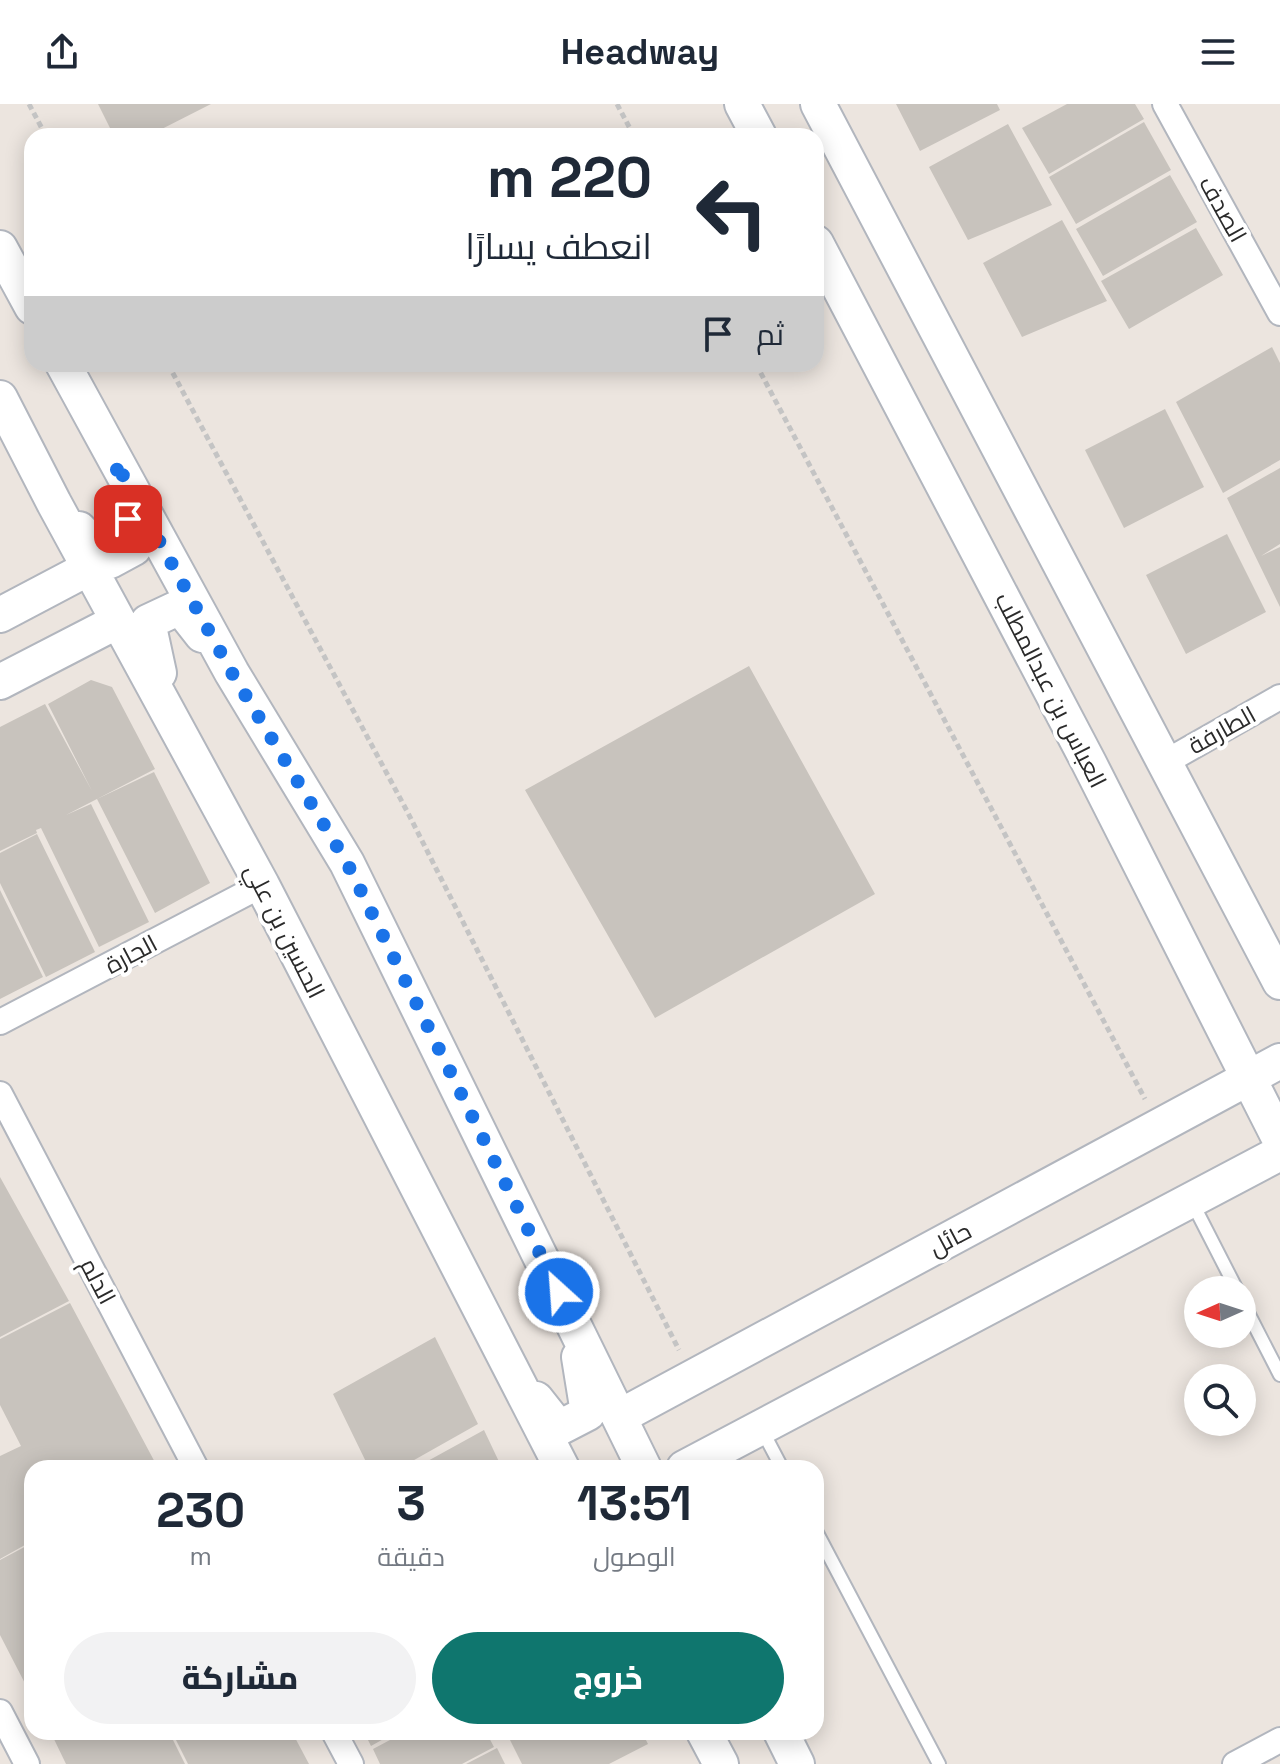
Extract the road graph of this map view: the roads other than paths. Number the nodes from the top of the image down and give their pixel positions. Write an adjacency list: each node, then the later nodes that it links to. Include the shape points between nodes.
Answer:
1 (742, 104): 4 (street)
2 (818, 104): 20 (street)
3 (1165, 104): 8 (street, الصدف)
4 (755, 128)
5 (0, 248): 7 (street)
6 (824, 258): 24 (street, العباس بن عبدالمطلب)
7 (24, 292)
8 (1280, 313)
9 (67, 372): 11 (street)
10 (0, 398): 12 (street, الحسين بن علي)
11 (115, 461): 12 (street, via 134,548 110,561); 16 (street)
12 (54, 503): 13 (street, الحسين بن علي)
13 (89, 568): 14 (street); 15 (street, الحسين بن علي)
14 (0, 615)
15 (118, 621): 17 (street); 19 (street, الحسين بن علي)
16 (232, 673): 19 (street, via 180,607 148,622); 30 (street, via 347,863)
17 (0, 682)
18 (1280, 697): 20 (street, الطارفة)
19 (168, 713): 21 (street, الحسين بن علي)
20 (1164, 763): 22 (street)
21 (262, 885): 23 (street, الجارة); 33 (street, الحسين بن علي)
22 (1280, 982)
23 (0, 1022)
24 (1265, 1069): 26 (street, العباس بن عبدالمطلب); 35 (street, حائل)
25 (0, 1094): 37 (street, الدلم)
26 (1280, 1140)
27 (1280, 1153): 28 (street)
28 (1190, 1199): 29 (lane); 36 (street)
29 (1230, 1276)
30 (574, 1320): 33 (street, via 588,1413 559,1428); 35 (street)
31 (1256, 1324): 32 (lane)
32 (1276, 1356): 34 (lane)
33 (508, 1365): 38 (street, الحسين بن علي)
34 (1280, 1375)
35 (619, 1417): 39 (street)
36 (761, 1427): 40 (street); 41 (lane)
37 (192, 1460)
38 (558, 1460)
39 (640, 1460)
40 (699, 1460)
41 (778, 1460)
42 (824, 1546): 52 (lane)
43 (0, 1712): 48 (street)
44 (338, 1740): 49 (street)
45 (708, 1740): 50 (street)
46 (785, 1740): 51 (street)
47 (1280, 1740): 53 (street)
48 (27, 1764)
49 (351, 1764)
50 (721, 1764)
51 (797, 1764)
52 (939, 1764)
53 (1235, 1764)

